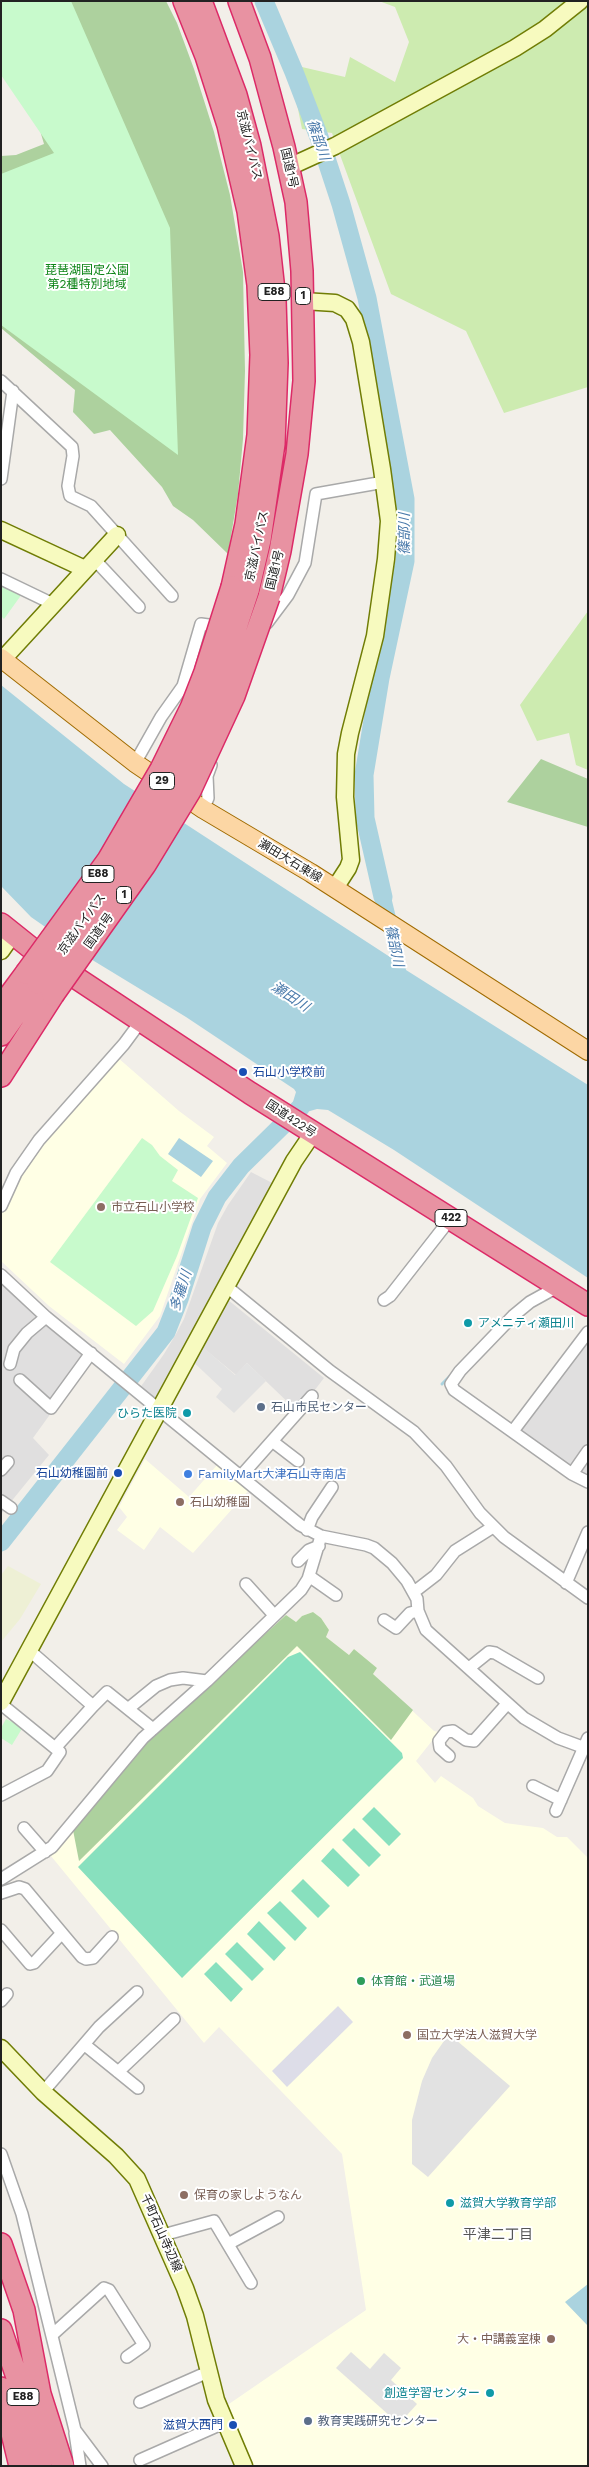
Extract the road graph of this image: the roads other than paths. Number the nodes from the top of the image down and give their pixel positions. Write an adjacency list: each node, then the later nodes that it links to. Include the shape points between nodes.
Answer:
1 (184, 1): 15 (highway, 京滋バイパス / E88, via 228,125 248,211 258,285 261,355 258,435)
2 (201, 1): 15 (highway, 京滋バイパス / E88, via 233,87 250,146 274,284 277,355 274,444 260,540)
3 (239, 1): 5 (highway, 国道1号 / 1, via 271,94)
4 (580, 1): 5 (street, via 515,48 317,156)
5 (289, 167): 6 (highway, 国道1号 / 1, via 299,227)
6 (303, 302): 10 (street, via 335,303 347,309 354,319 361,342); 29 (highway, 国道1号 / 1, bridge, via 304,381 298,454 269,597 234,696 186,798 140,872)
7 (1, 382): 8 (street)
8 (13, 391): 9 (street); 12 (street, via 72,447 70,496 91,506)
9 (1, 479)
10 (384, 482): 19 (street, via 316,494 305,563 288,595 268,619); 23 (street, via 389,522 382,594 346,754 345,797 351,860)
11 (1, 530): 13 (street)
12 (117, 535): 13 (street); 16 (street)
13 (90, 564): 17 (street); 18 (street)
14 (1, 579): 17 (street)
15 (240, 589): 25 (highway, 京滋バイパス / E88, bridge, via 162,769 108,860); 27 (highway, 京滋バイパス / E88, bridge, via 213,697 158,812 87,918)
16 (172, 596)
17 (53, 604): 20 (street)
18 (139, 607)
19 (262, 637): 21 (street, via 210,623 201,624 183,686); 22 (street, via 213,758 208,776 208,798)
20 (2, 658): 21 (main road, 瀬田大石東線 / 29)
21 (135, 763): 22 (main road, 瀬田大石東線 / 29)
22 (203, 810): 23 (main road, 瀬田大石東線 / 29)
23 (335, 888): 28 (main road, 瀬田大石東線 / 29)
24 (5, 936): 26 (highway, 国道422号 / 422, via 31,948)
25 (1, 1007)
26 (141, 1020): 30 (highway, 国道422号 / 422); 31 (street, via 124,1044 39,1140 16,1173)
27 (1, 1034)
28 (588, 1051)
29 (4, 1071)
30 (306, 1128): 32 (highway, 国道422号 / 422); 34 (street, via 294,1161)
31 (1, 1206)
32 (451, 1218): 35 (highway, 国道422号 / 422); 36 (street)
33 (1, 1275): 38 (street)
34 (226, 1286): 44 (street); 55 (street, via 330,1371 414,1432 446,1466)
35 (559, 1286): 37 (highway, 国道422号 / 422); 45 (street, via 513,1316 451,1384 454,1390)
36 (384, 1300)
37 (588, 1305)
38 (46, 1317): 40 (street); 41 (street, via 14,1349)
39 (588, 1332): 45 (street)
40 (91, 1353): 42 (street, via 51,1408); 44 (street)
41 (10, 1364)
42 (20, 1380)
43 (312, 1396): 46 (street)
44 (159, 1410): 50 (street); 69 (street)
45 (513, 1431): 49 (street)
46 (272, 1441): 48 (street); 50 (street)
47 (588, 1452): 49 (street)
48 (298, 1461)
49 (572, 1474): 51 (street)
50 (241, 1476): 56 (street)
51 (588, 1482)
52 (332, 1487): 56 (street)
53 (1, 1501): 54 (street)
54 (11, 1508)
55 (493, 1526): 61 (street, via 517,1548); 63 (street, via 455,1551 436,1575)
56 (307, 1530): 58 (street)
57 (588, 1532): 61 (street)
58 (320, 1541): 59 (street); 60 (street); 63 (street, via 374,1548 392,1563)
59 (298, 1561)
60 (309, 1576): 64 (street); 67 (street, via 301,1590)
61 (566, 1583): 65 (street)
62 (246, 1584): 67 (street)
63 (414, 1592): 66 (street)
64 (336, 1595)
65 (588, 1598)
66 (418, 1611): 68 (street, via 410,1613 396,1628); 70 (street, via 426,1630)
67 (274, 1615): 72 (street)
68 (384, 1620)
69 (30, 1651): 73 (street); 75 (street)
70 (469, 1668): 71 (street, via 489,1652); 74 (street)
71 (538, 1678)
72 (207, 1681): 76 (street, via 170,1680 156,1686); 77 (street)
73 (1, 1703): 79 (street)
74 (507, 1704): 78 (street, via 538,1728); 80 (street, via 474,1741 446,1732 439,1741 440,1748)
75 (93, 1706): 76 (street, via 107,1692); 79 (street)
76 (129, 1708): 77 (street)
77 (153, 1729): 86 (street, via 58,1841)
78 (587, 1745): 83 (street)
79 (55, 1748): 82 (street, via 60,1752 47,1771)
80 (450, 1756)
81 (533, 1786): 83 (street)
82 (1, 1795)
83 (561, 1800): 84 (street)
84 (556, 1811)
85 (24, 1828): 86 (street)
86 (45, 1852): 87 (street)
87 (1, 1879)
88 (1, 1893): 90 (street, via 19,1887 25,1889)
89 (1, 1930): 90 (street, via 30,1964 34,1964)
90 (62, 1933): 91 (street, via 86,1959 93,1958)
91 (112, 1938)
92 (137, 1992): 94 (street)
93 (174, 2019): 96 (street)
94 (85, 2044): 96 (street); 98 (street)
95 (3, 2053): 98 (street, 千町石山寺辺線)
96 (118, 2072): 97 (street)
97 (138, 2088)
98 (43, 2092): 101 (street, 千町石山寺辺線, via 128,2167 145,2194)
99 (1, 2154): 106 (street, via 18,2200)
100 (278, 2217): 103 (street)
101 (162, 2235): 103 (street, via 214,2221); 108 (street, 千町石山寺辺線, via 195,2316)
102 (1, 2244): 114 (highway, via 24,2310 40,2394)
103 (228, 2244): 104 (street)
104 (251, 2283)
105 (1, 2330): 116 (highway, E88)
106 (52, 2335): 107 (street, via 104,2288 109,2290 144,2345); 112 (street)
107 (127, 2357)
108 (208, 2372): 110 (street); 111 (street, 千町石山寺辺線)
109 (1, 2388): 115 (highway, E88)
110 (140, 2402)
111 (226, 2422): 113 (street); 118 (street, 千町石山寺辺線)
112 (75, 2430): 114 (street); 117 (street)
113 (140, 2460)
114 (68, 2465)
115 (20, 2466)
116 (41, 2466)
117 (102, 2466)
118 (244, 2466)

